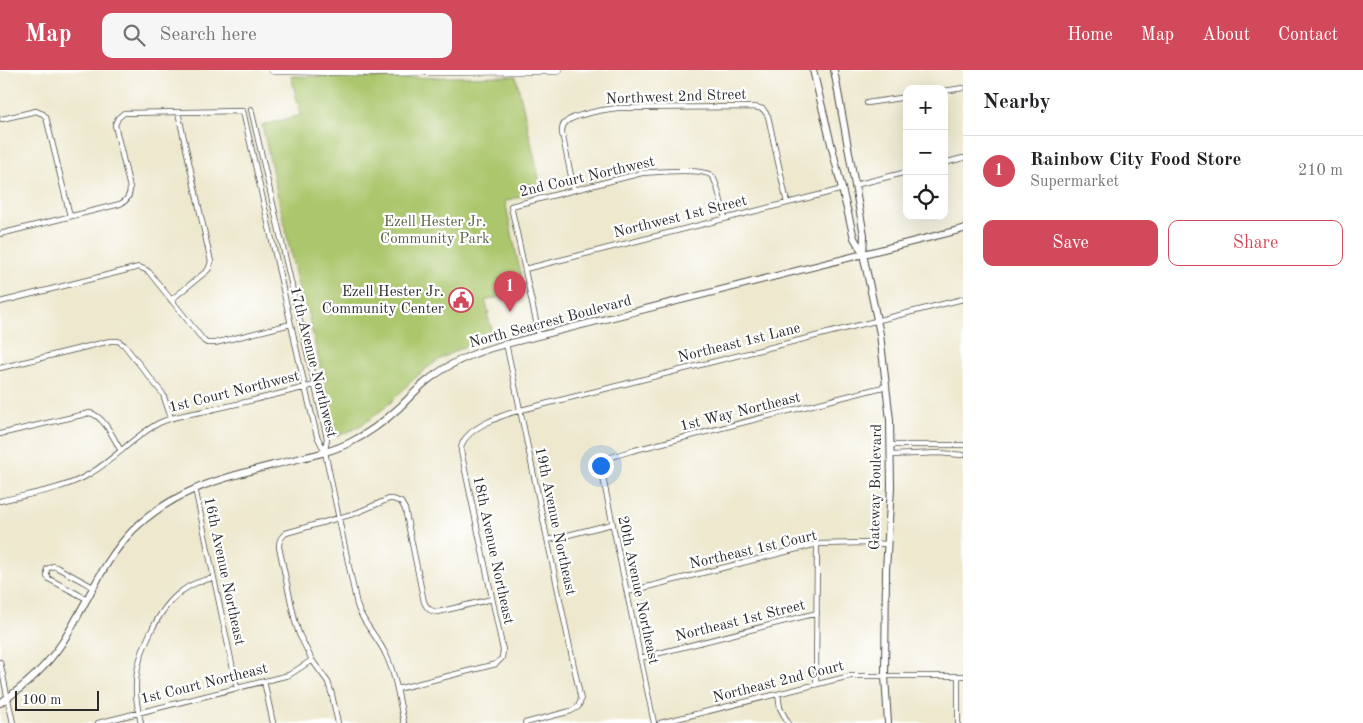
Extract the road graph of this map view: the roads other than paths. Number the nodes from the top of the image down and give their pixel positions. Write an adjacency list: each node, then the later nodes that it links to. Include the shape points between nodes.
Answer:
1 (273, 70): 2 (highway)
2 (558, 70)
3 (813, 70): 16 (street, Gateway Boulevard)
4 (834, 70): 15 (street, Gateway Boulevard)
5 (963, 88): 6 (street)
6 (948, 90)
7 (903, 98): 8 (street)
8 (867, 103)
9 (251, 109): 33 (street, 17th Avenue Northwest)
10 (178, 112): 19 (street, via 128,112 120,115 116,125 129,196 120,204); 26 (street, via 211,262 208,270); 29 (street, 17th Avenue Northwest, via 243,111)
11 (2, 119): 19 (street, via 36,110 44,114)
12 (963, 158): 13 (street)
13 (948, 162)
14 (903, 173): 15 (street)
15 (855, 185): 23 (street, Gateway Boulevard, via 864,235)
16 (843, 189): 18 (street, Northwest 1st Street); 23 (street, Gateway Boulevard, via 854,238)
17 (574, 190): 18 (street, Northwest 2nd Street, via 562,133 563,125 575,117 618,108 754,106 763,109 768,116); 20 (street, 2nd Court Northwest, via 648,172 704,172 716,182); 24 (street, 2nd Court Northwest, via 511,206)
18 (787, 203): 20 (street, Northwest 1st Street)
19 (70, 216): 22 (street)
20 (725, 218): 24 (street, Northwest 1st Street)
21 (963, 229): 23 (street, North Seacrest Boulevard)
22 (0, 234)
23 (863, 254): 28 (street, Gateway Boulevard); 30 (street, North Seacrest Boulevard)
24 (525, 269): 30 (street)
25 (963, 299): 28 (street, Northeast 1st Lane)
26 (171, 300): 27 (street, via 149,272 139,267); 29 (street, via 204,341 211,344)
27 (0, 302)
28 (878, 320): 34 (street, Gateway Boulevard); 36 (street, Northeast 1st Lane)
29 (291, 324): 35 (street, 17th Avenue Northwest)
30 (539, 335): 31 (street, North Seacrest Boulevard)
31 (506, 344): 36 (street, 19th Avenue Northeast); 42 (street, North Seacrest Boulevard, via 450,365 390,417 350,442)
32 (0, 368): 37 (street, via 114,340 124,345 163,394)
33 (315, 385): 35 (street, 1st Court Northwest); 42 (street, 17th Avenue Northwest, via 326,438)
34 (887, 386): 39 (street, Gateway Boulevard); 45 (street, 1st Way Northeast, via 631,451)
35 (305, 387): 37 (street, 1st Court Northwest); 42 (street, 17th Avenue Northwest, via 317,436)
36 (520, 410): 50 (street, 19th Avenue Northeast); 57 (street, 18th Avenue Northeast, via 482,425 460,446)
37 (171, 418): 41 (street, 1st Court Northwest, via 150,428)
38 (0, 434): 41 (street, via 93,414 100,418)
39 (891, 445): 40 (street); 43 (street, Gateway Boulevard)
40 (963, 445)
41 (121, 451): 47 (street, 1st Court Northwest, via 80,480)
42 (325, 452): 46 (street, North Seacrest Boulevard); 48 (street)
43 (891, 455): 44 (street); 52 (street, Gateway Boulevard)
44 (963, 455)
45 (601, 462): 49 (street, 20th Avenue Northeast)
46 (195, 488): 53 (street, 16th Avenue Northeast); 54 (street, North Seacrest Boulevard, via 162,506 134,530 110,558)
47 (0, 501)
48 (339, 519): 57 (street, via 389,499 401,502 428,609 438,612); 60 (street, via 286,533 280,539 295,621); 67 (street, via 360,613 386,656)
49 (612, 524): 50 (street); 55 (street, 20th Avenue Northeast)
50 (548, 540): 78 (street, 19th Avenue Northeast, via 581,700 571,711)
51 (817, 544): 52 (street, Northeast 1st Court); 55 (street, Northeast 1st Court); 58 (street)
52 (887, 544): 62 (street, Gateway Boulevard)
53 (214, 578): 66 (street, 16th Avenue Northeast); 71 (street, via 183,590 163,610 137,668)
54 (93, 587): 56 (street, North Seacrest Boulevard); 56 (street, via 56,567 46,569 49,579)
55 (627, 592): 59 (street, 20th Avenue Northeast)
56 (87, 599): 69 (street, North Seacrest Boulevard, via 51,658)
57 (492, 599): 67 (street, 18th Avenue Northeast, via 502,650 502,658 496,664)
58 (817, 613): 59 (street, Northeast 1st Street); 65 (street)
59 (640, 658): 79 (street, 20th Avenue Northeast)
60 (312, 660): 64 (street, 1st Court Northeast, via 293,673); 76 (street, via 328,682)
61 (0, 662): 69 (street)
62 (885, 676): 63 (street, Northeast 2nd Court); 65 (street, Northeast 2nd Court, via 850,676); 82 (street, Gateway Boulevard)
63 (960, 676): 83 (street)
64 (264, 681): 66 (street, 1st Court Northeast); 75 (street)
65 (816, 684): 68 (street, Northeast 2nd Court)
66 (237, 688): 71 (street, 1st Court Northeast)
67 (397, 689): 77 (street)
68 (778, 694): 80 (street, Northeast 2nd Court); 81 (street, via 780,708)
69 (7, 698): 70 (street, North Seacrest Boulevard); 72 (street)
70 (0, 703)
71 (139, 713): 73 (street, 1st Court Northeast); 74 (street)
72 (13, 723)
73 (98, 723)
74 (141, 723)
75 (273, 723)
76 (338, 723)
77 (404, 723)
78 (526, 723)
79 (654, 723)
80 (660, 723)
81 (788, 723)
82 (888, 723)
83 (958, 723)

